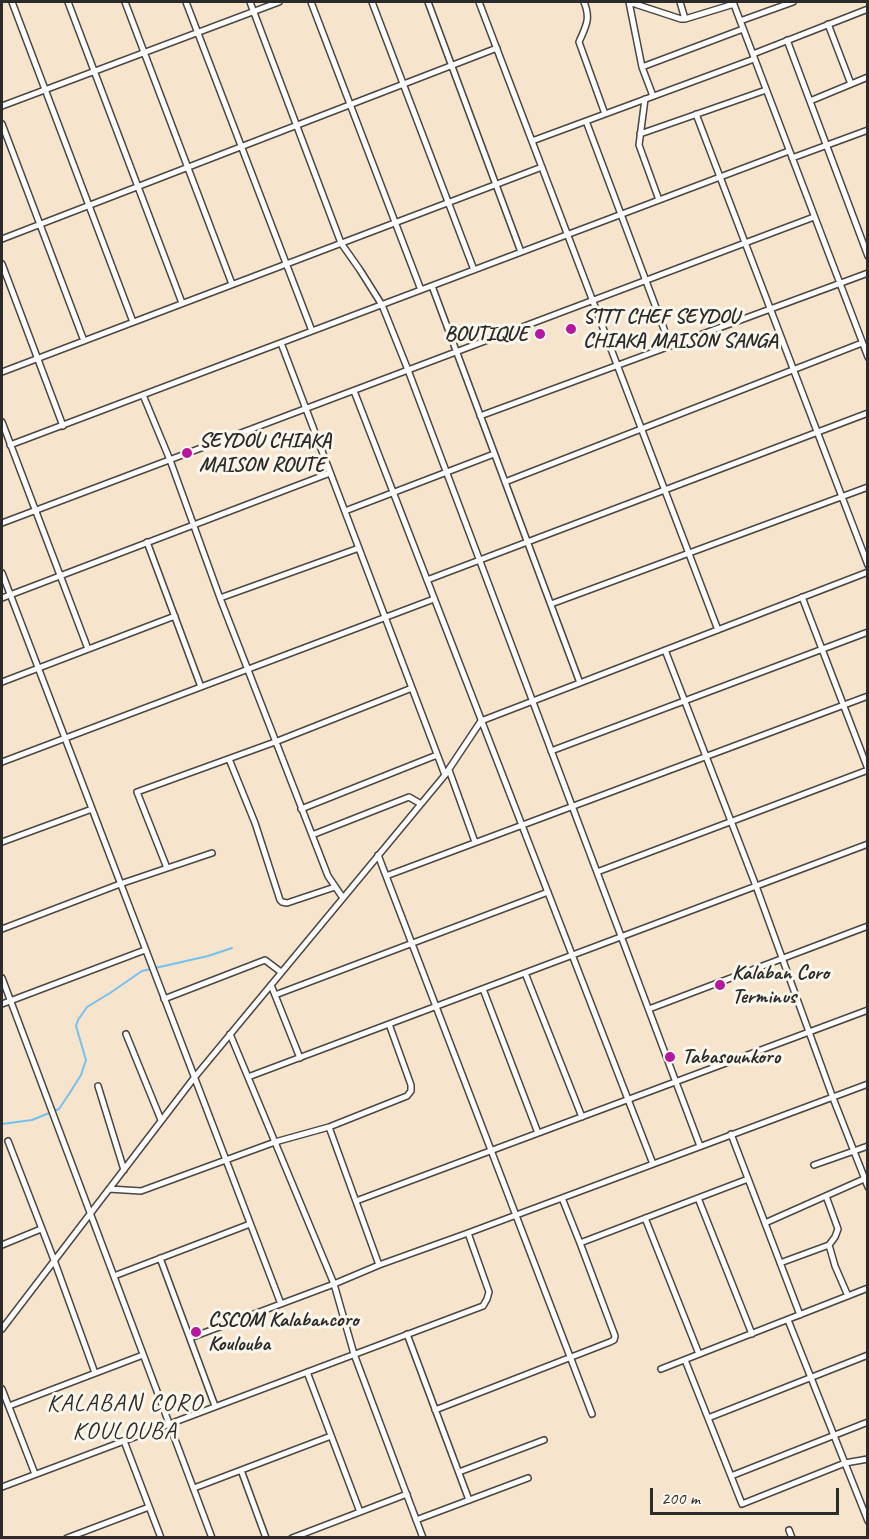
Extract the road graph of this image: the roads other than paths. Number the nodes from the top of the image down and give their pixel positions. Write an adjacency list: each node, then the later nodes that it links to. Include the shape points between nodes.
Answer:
1 (12, 2): 34 (street)
2 (68, 2): 30 (street)
3 (125, 2): 26 (street)
4 (186, 2): 23 (street)
5 (250, 2): 18 (street)
6 (279, 2): 18 (street)
7 (311, 2): 39 (street)
8 (372, 2): 32 (street)
9 (428, 2): 28 (street)
10 (479, 2): 25 (street)
11 (584, 2): 41 (street, via 587,25 579,42)
12 (629, 2): 19 (street); 29 (street)
13 (680, 2): 19 (street)
14 (793, 2): 16 (street)
15 (733, 3): 19 (street); 20 (street)
16 (779, 4): 20 (street)
17 (867, 9): 21 (street)
18 (253, 11): 23 (street); 45 (street)
19 (685, 19)
20 (740, 21): 22 (street)
21 (828, 24): 24 (street); 33 (street)
22 (743, 29): 27 (street); 29 (street)
23 (198, 32): 26 (street); 50 (street)
24 (787, 40): 27 (street); 38 (street)
25 (497, 48): 28 (street); 48 (street)
26 (144, 52): 30 (street); 54 (street)
27 (754, 56): 35 (street); 36 (street)
28 (452, 66): 32 (street); 56 (street)
29 (642, 67): 36 (street)
30 (94, 71): 34 (street); 57 (street)
31 (867, 77): 33 (street)
32 (404, 84): 39 (street); 59 (street)
33 (851, 84): 38 (street)
34 (45, 90): 40 (street); 60 (street)
35 (766, 90): 42 (street); 51 (street)
36 (653, 96): 37 (street)
37 (645, 99): 41 (street); 47 (street)
38 (810, 101): 49 (street)
39 (350, 105): 45 (street); 63 (street)
40 (2, 106)
41 (605, 114): 43 (street)
42 (696, 114): 47 (street); 55 (street)
43 (586, 121): 48 (street); 61 (street)
44 (2, 124): 64 (street)
45 (297, 125): 50 (street); 67 (street)
46 (867, 130): 49 (street)
47 (640, 134): 58 (street, via 639,145)
48 (532, 141): 53 (street)
49 (826, 145): 52 (street); 70 (street)
50 (241, 147): 54 (street); 72 (street)
51 (789, 151): 52 (street); 55 (street)
52 (792, 158): 62 (street)
53 (542, 166): 56 (street); 65 (street)
54 (188, 167): 57 (street); 77 (street)
55 (720, 177): 58 (street); 68 (street)
56 (496, 184): 59 (street); 69 (street)
57 (138, 186): 60 (street); 81 (street)
58 (659, 200): 61 (street)
59 (448, 202): 63 (street); 73 (street)
60 (89, 205): 64 (street); 84 (street)
61 (621, 215): 65 (street); 75 (street)
62 (814, 217): 68 (street); 76 (street)
63 (395, 222): 67 (street); 79 (street)
64 (40, 224): 66 (street); 86 (street)
65 (568, 235): 69 (street); 80 (street)
66 (2, 239)
67 (341, 243): 72 (street); 82 (street)
68 (745, 243): 75 (street); 83 (street)
69 (521, 252): 73 (street)
70 (867, 256)
71 (2, 264): 92 (street)
72 (286, 264): 77 (street); 85 (street)
73 (474, 270): 78 (street)
74 (867, 273): 76 (street)
75 (646, 281): 80 (street); 89 (street)
76 (839, 283): 83 (street); 88 (street)
77 (232, 284): 81 (street)
78 (432, 286): 79 (street); 90 (street)
79 (421, 290): 82 (street)
80 (593, 301): 90 (street); 93 (street)
81 (182, 303): 84 (street)
82 (382, 305): 85 (street); 94 (street)
83 (770, 309): 89 (street); 95 (street)
84 (133, 322): 86 (street)
85 (312, 331): 87 (street)
86 (84, 341): 92 (street)
87 (281, 343): 98 (street); 99 (street)
88 (862, 343): 91 (street); 95 (street)
89 (670, 345): 93 (street)
90 (456, 352): 94 (street); 101 (street)
91 (867, 357)
92 (37, 358): 96 (street); 103 (street)
93 (617, 365): 101 (street); 104 (street)
94 (408, 370): 97 (street); 109 (street)
95 (793, 370): 104 (street); 105 (street)
96 (2, 372)
97 (354, 390): 99 (street); 114 (street)
98 (143, 395): 103 (street); 108 (street)
99 (306, 409): 108 (street); 110 (street)
100 (867, 413): 105 (street)
101 (480, 416): 107 (street)
102 (2, 422): 106 (street)
103 (63, 426): 106 (street)
104 (642, 429): 111 (street); 113 (street)
105 (817, 432): 113 (street); 115 (street)
106 (10, 445): 116 (street)
107 (494, 454): 109 (street); 111 (street)
108 (170, 460): 116 (street); 119 (street)
109 (446, 472): 114 (street); 124 (street)
110 (330, 473): 117 (street); 119 (street)
111 (505, 482): 121 (street)
112 (867, 487): 115 (street)
113 (665, 490): 121 (street); 123 (street)
114 (393, 492): 117 (street); 129 (street)
115 (842, 496): 123 (street); 125 (street)
116 (35, 510): 118 (street); 128 (street)
117 (345, 511): 122 (street)
118 (2, 522)
119 (193, 525): 120 (street); 133 (street)
120 (147, 542): 128 (street); 136 (street)
121 (527, 542): 124 (street); 135 (street)
122 (359, 548): 133 (street); 137 (street)
123 (689, 553): 135 (street); 138 (street)
124 (479, 560): 129 (street); 150 (street)
125 (867, 565)
126 (867, 572): 131 (street)
127 (2, 573): 130 (street)
128 (60, 576): 130 (street); 140 (street)
129 (427, 580): 134 (street)
130 (10, 595): 132 (street); 143 (street)
131 (802, 597): 138 (street); 141 (street)
132 (2, 598)
133 (220, 598): 144 (street)
134 (434, 599): 137 (street); 153 (street)
135 (550, 604): 146 (street)
136 (175, 616): 140 (street); 147 (street)
137 (385, 617): 144 (street); 148 (street)
138 (718, 630): 142 (street)
139 (867, 632): 141 (street)
140 (88, 649): 143 (street)
141 (822, 649): 151 (street); 152 (street)
142 (665, 650): 146 (street); 151 (street)
143 (38, 669): 145 (street); 154 (street)
144 (248, 669): 147 (street); 155 (street)
145 (2, 682)
146 (580, 683): 150 (street)
147 (201, 687): 154 (street)
148 (412, 688): 155 (street); 157 (street)
149 (867, 696): 152 (street)
150 (532, 701): 153 (street); 156 (street)
151 (685, 701): 156 (street); 158 (street)
152 (843, 705): 158 (street); 161 (street)
153 (481, 721): 162 (street); 168 (street)
154 (64, 738): 160 (street); 165 (street)
155 (275, 742): 159 (street); 166 (street)
156 (552, 752): 164 (street)
157 (437, 754): 162 (street); 166 (street)
158 (706, 756): 164 (street); 167 (street)
159 (229, 759): 175 (street, via 137,792); 180 (street, via 255,823 279,900 287,903)
160 (2, 762)
161 (867, 770): 167 (street)
162 (447, 772): 163 (street); 171 (street)
163 (421, 804): 169 (street, via 409,797); 174 (street)
164 (572, 806): 168 (street); 176 (street)
165 (92, 809): 170 (street); 178 (street)
166 (301, 809): 169 (street)
167 (731, 821): 176 (street); 179 (street)
168 (522, 825): 171 (street); 181 (street)
169 (312, 835): 180 (street)
170 (2, 842)
171 (475, 842): 177 (street)
172 (867, 844): 179 (street)
173 (212, 853): 175 (street)
174 (378, 855): 177 (street); 182 (street)
175 (167, 868): 178 (street)
176 (597, 872): 185 (street)
177 (386, 876): 186 (street)
178 (120, 884): 184 (street); 187 (street)
179 (756, 886): 185 (street); 189 (street)
180 (335, 887): 182 (street)
181 (548, 892): 186 (street); 188 (street)
182 (343, 898): 190 (street)
183 (867, 926): 189 (street)
184 (2, 929)
185 (621, 937): 188 (street); 200 (street)
186 (412, 944): 195 (street); 199 (street)
187 (145, 950): 196 (street); 197 (street)
188 (572, 956): 191 (street); 213 (street)
189 (783, 958): 200 (street); 203 (street)
190 (281, 972): 193 (street); 196 (street, via 265,960)
191 (525, 973): 194 (street); 214 (street)
192 (2, 978): 197 (street)
193 (270, 986): 195 (street); 205 (street)
194 (483, 989): 199 (street); 217 (street)
195 (275, 995): 206 (street)
196 (164, 999): 208 (street)
197 (10, 1001): 198 (street); 237 (street)
198 (2, 1004)
199 (436, 1007): 202 (street); 223 (street)
200 (648, 1009): 209 (street)
201 (867, 1010): 203 (street)
202 (389, 1024): 206 (street); 216 (street, via 411,1085 409,1094)
203 (810, 1032): 209 (street); 212 (street)
204 (126, 1034): 215 (street)
205 (230, 1034): 207 (street); 208 (street)
206 (300, 1058): 207 (street)
207 (248, 1077): 220 (street)
208 (194, 1078): 215 (street); 225 (street)
209 (676, 1082): 213 (street); 221 (street)
210 (867, 1084): 212 (street)
211 (98, 1086): 228 (street)
212 (833, 1098): 218 (street); 224 (street)
213 (628, 1100): 214 (street); 226 (street)
214 (582, 1117): 217 (street)
215 (161, 1120): 228 (street)
216 (329, 1126): 220 (street); 236 (street)
217 (538, 1133): 223 (street)
218 (731, 1134): 221 (street); 229 (street)
219 (8, 1141): 242 (street)
220 (275, 1142): 225 (street); 252 (street)
221 (700, 1146): 226 (street)
222 (867, 1146): 224 (street)
223 (491, 1150): 236 (street); 238 (street)
224 (854, 1151): 227 (street); 230 (street)
225 (226, 1160): 232 (street, via 141,1191); 241 (street)
226 (652, 1164): 234 (street)
227 (814, 1164)
228 (124, 1170): 232 (street)
229 (748, 1179): 235 (street); 240 (street)
230 (864, 1179): 231 (street); 233 (street)
231 (867, 1187)
232 (109, 1189): 237 (street)
233 (826, 1196): 240 (street); 246 (street, via 838,1229)
234 (562, 1197): 238 (street); 244 (street)
235 (698, 1198): 239 (street); 260 (street)
236 (356, 1201): 250 (street)
237 (90, 1213): 248 (street); 251 (street)
238 (516, 1215): 243 (street); 266 (street)
239 (645, 1218): 244 (street); 263 (street)
240 (765, 1223): 249 (street)
241 (250, 1224): 247 (street); 255 (street)
242 (41, 1229): 245 (street); 248 (street)
243 (468, 1233): 250 (street); 259 (street, via 488,1299 483,1306)
244 (580, 1243): 266 (street, via 615,1336 610,1342)
245 (2, 1245)
246 (829, 1245): 249 (street); 254 (street)
247 (160, 1258): 251 (street); 261 (street)
248 (54, 1260): 258 (street); 270 (street)
249 (780, 1263): 256 (street)
250 (379, 1265): 252 (street)
251 (114, 1276): 265 (street)
252 (334, 1284): 255 (street); 262 (street)
253 (867, 1288): 254 (street)
254 (848, 1296): 256 (street)
255 (281, 1304): 261 (street)
256 (800, 1315): 257 (street)
257 (788, 1320): 260 (street); 271 (street)
258 (2, 1329)
259 (407, 1334): 262 (street); 275 (street)
260 (752, 1334): 263 (street)
261 (190, 1338): 274 (street)
262 (354, 1354): 269 (street); 293 (street)
263 (699, 1354): 267 (street)
264 (867, 1354): 271 (street)
265 (143, 1355): 270 (street); 279 (street)
266 (570, 1358): 275 (street); 276 (street)
267 (685, 1360): 268 (street); 277 (street)
268 (661, 1369)
269 (307, 1372): 274 (street); 281 (street)
270 (95, 1373): 273 (street)
271 (811, 1377): 277 (street); 280 (street)
272 (2, 1389): 273 (street)
273 (9, 1406): 288 (street)
274 (215, 1406): 279 (street)
275 (435, 1410): 287 (street)
276 (592, 1414)
277 (708, 1418): 289 (street)
278 (867, 1422): 280 (street)
279 (169, 1424): 283 (street); 292 (street)
280 (834, 1435): 285 (street); 289 (street)
281 (331, 1436): 286 (street); 296 (street)
282 (544, 1440): 287 (street)
283 (124, 1441): 288 (street); 295 (street)
284 (867, 1459): 285 (street)
285 (845, 1463): 289 (street, via 742,1504); 298 (street)
286 (240, 1470): 292 (street); 303 (street)
287 (459, 1473): 294 (street)
288 (35, 1474): 291 (street)
289 (731, 1476)
290 (528, 1478): 294 (street)
291 (2, 1487)
292 (194, 1488): 302 (street)
293 (407, 1494): 296 (street); 297 (street)
294 (469, 1500): 297 (street)
295 (149, 1507): 300 (street); 301 (street)
296 (360, 1512): 304 (street)
297 (416, 1520): 305 (street)
298 (867, 1521)
299 (789, 1530): 306 (street)
300 (67, 1538)
301 (161, 1538)
302 (212, 1538)
303 (266, 1538)
304 (291, 1538)
305 (423, 1538)
306 (792, 1538)

